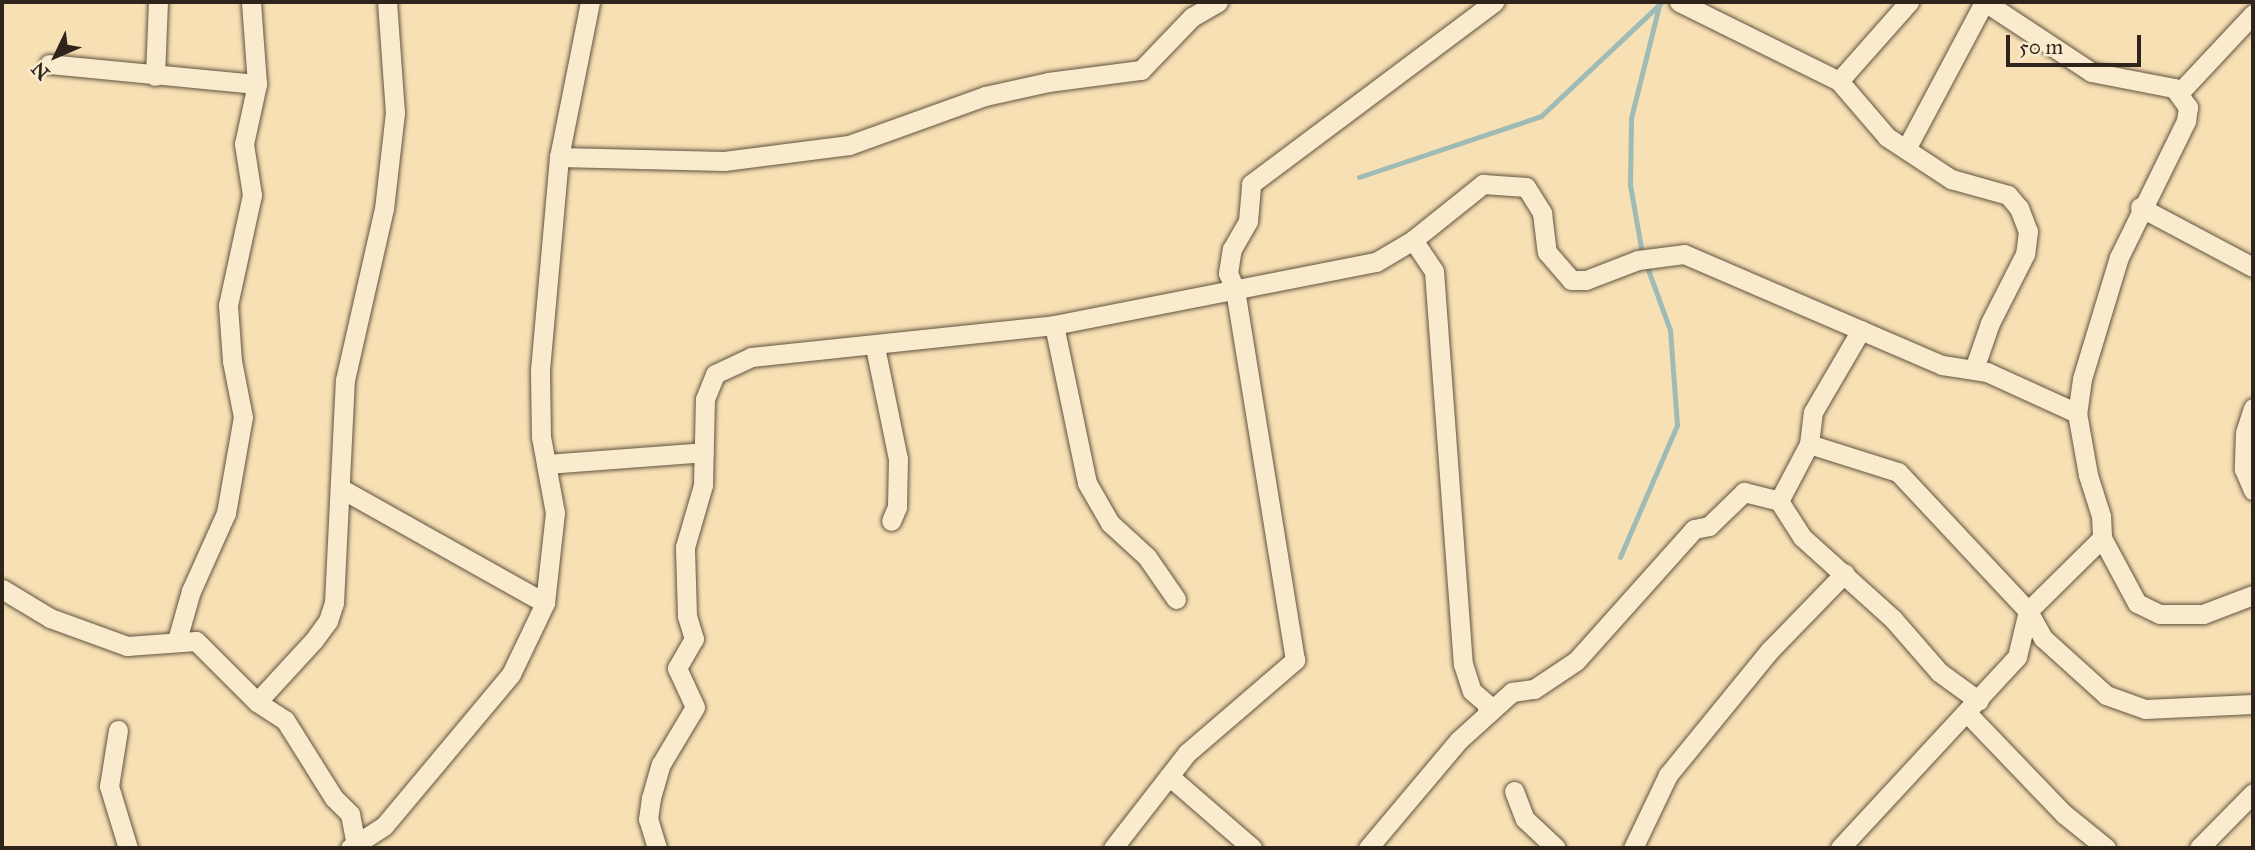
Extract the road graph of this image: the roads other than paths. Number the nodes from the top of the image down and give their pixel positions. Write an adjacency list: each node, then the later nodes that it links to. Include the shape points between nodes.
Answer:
1 (158, 2): 12 (street)
2 (251, 2): 14 (street)
3 (387, 2): 31 (street, via 395,113 384,209 345,380)
4 (590, 2): 17 (street)
5 (1218, 2): 17 (street, via 1192,17 1141,70 985,96 849,145 724,161)
6 (1494, 2): 21 (street, via 1251,184 1248,221 1232,248 1228,273)
7 (1679, 2): 13 (street)
8 (1909, 2): 13 (street)
9 (1993, 4): 15 (street, via 2091,72 2153,80); 16 (street)
10 (2253, 14): 15 (street)
11 (49, 64): 12 (street)
12 (155, 76): 14 (street)
13 (1839, 81): 16 (street, via 1886,137)
14 (257, 84): 42 (street, via 244,144 252,195 229,305 232,362 243,417 226,513 191,591)
15 (2180, 92): 18 (street, via 2188,107 2186,121)
16 (1906, 149): 25 (street, via 1951,179 2008,195 2020,208 2028,230 2025,254 1990,323)
17 (559, 156): 30 (street, via 540,370)
18 (2140, 207): 20 (street); 27 (street, via 2109,289)
19 (1413, 240): 21 (street, via 1376,262); 23 (street, via 1483,184 1526,187 1542,213 1547,252 1571,280 1586,280 1637,260 1684,254); 46 (street, via 1434,271 1463,664 1472,691 1487,704)
20 (2253, 267)
21 (1235, 289): 22 (street); 48 (street, via 1295,660 1187,753)
22 (1054, 325): 24 (street); 39 (street, via 1087,483 1110,523 1147,557)
23 (1861, 330): 25 (street, via 1942,365); 28 (street, via 1813,412)
24 (875, 347): 29 (street, via 751,357 715,374 705,399); 34 (street, via 898,459 897,507)
25 (1974, 369): 27 (street)
26 (2253, 408): 32 (street, via 2245,433 2244,469)
27 (2077, 413): 35 (street)
28 (1809, 444): 33 (street); 41 (street, via 1898,472)
29 (704, 452): 30 (street); 53 (street, via 703,485 685,547 687,617 694,639 677,668 695,707 661,764 651,798 648,819)
30 (546, 464): 40 (street, via 555,513)
31 (340, 488): 40 (street); 43 (street, via 334,603 328,621)
32 (2253, 490)
33 (1779, 501): 36 (street, via 1802,537); 46 (street, via 1744,492 1709,526 1694,529 1576,661 1534,689 1512,692)
34 (891, 521)
35 (2102, 538): 38 (street, via 2137,603 2160,614 2203,614); 41 (street)
36 (1845, 573): 45 (street); 58 (street, via 1770,650 1668,775)
37 (2, 589): 42 (street, via 50,618 127,646)
38 (2253, 595)
39 (1176, 599)
40 (545, 603): 51 (street, via 511,674 384,826)
41 (2028, 611): 44 (street, via 2043,638 2105,695 2145,709); 45 (street, via 2017,657)
42 (177, 640): 43 (street, via 196,641)
43 (257, 702): 51 (street, via 285,720 334,798 351,814)
44 (2253, 704)
45 (1973, 707): 59 (street); 60 (street, via 2064,814)
46 (1488, 713): 56 (street)
47 (118, 730): 52 (street, via 109,786)
48 (1169, 776): 54 (street); 55 (street)
49 (1514, 791): 57 (street, via 1525,819)
50 (2253, 793): 61 (street)
51 (353, 846)
52 (128, 848)
53 (657, 848)
54 (1113, 848)
55 (1252, 848)
56 (1368, 848)
57 (1556, 848)
58 (1633, 848)
59 (1840, 848)
60 (2106, 848)
61 (2199, 848)

